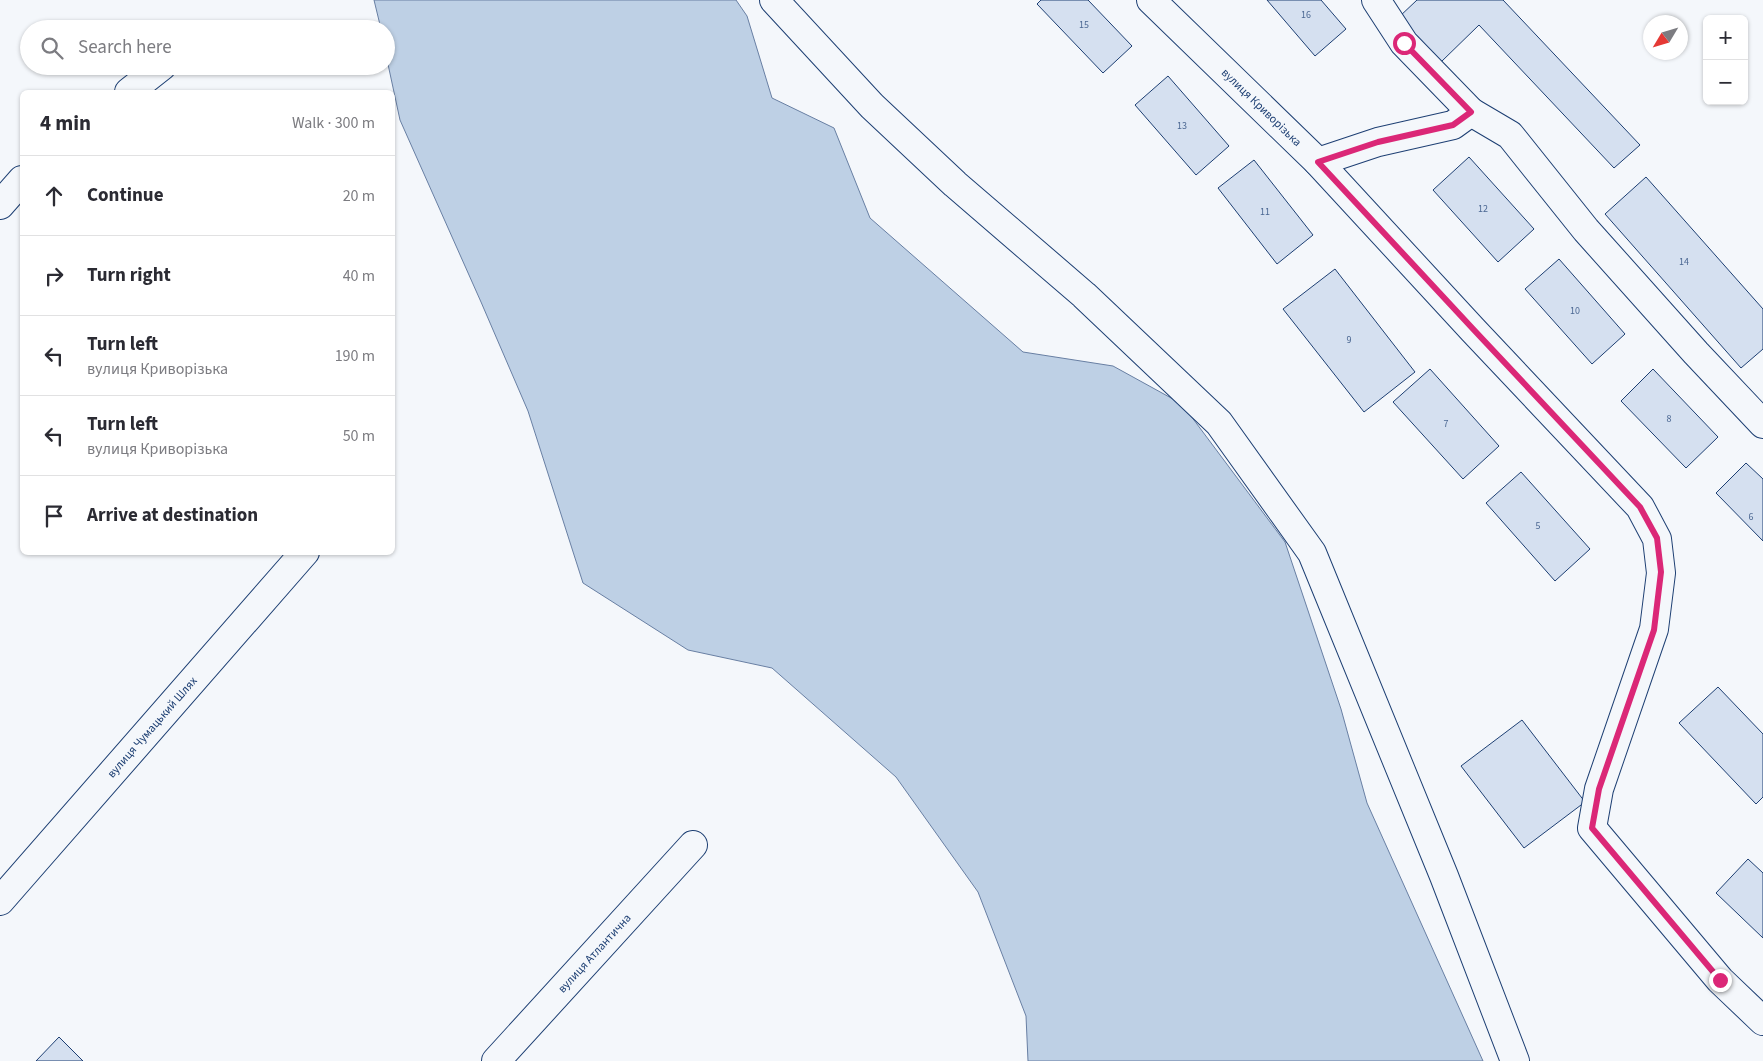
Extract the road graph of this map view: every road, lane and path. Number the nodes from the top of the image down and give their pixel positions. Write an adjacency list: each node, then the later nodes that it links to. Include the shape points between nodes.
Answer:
1 (774, 0): 16 (street, via 872,106 955,184 1084,295 1218,423 1312,553 1444,876)
2 (1151, 0): 7 (street, вулиця Криворізька)
3 (1376, 0): 6 (street, via 1404,43)
4 (151, 75): 5 (street)
5 (132, 90)
6 (1471, 112): 7 (street, via 1453,125 1378,142); 10 (street, via 1510,135 1586,230)
7 (1318, 162): 14 (street, вулиця Криворізька, via 1640,507 1657,538 1661,572 1654,630 1599,789 1592,828 1720,980)
8 (20, 182): 9 (street)
9 (0, 205)
10 (1763, 424)
11 (302, 555): 13 (street, вулиця Чумацький Шлях)
12 (693, 845): 15 (street, вулиця Атлантична)
13 (0, 901)
14 (1763, 1021)
15 (496, 1061)
16 (1515, 1061)

